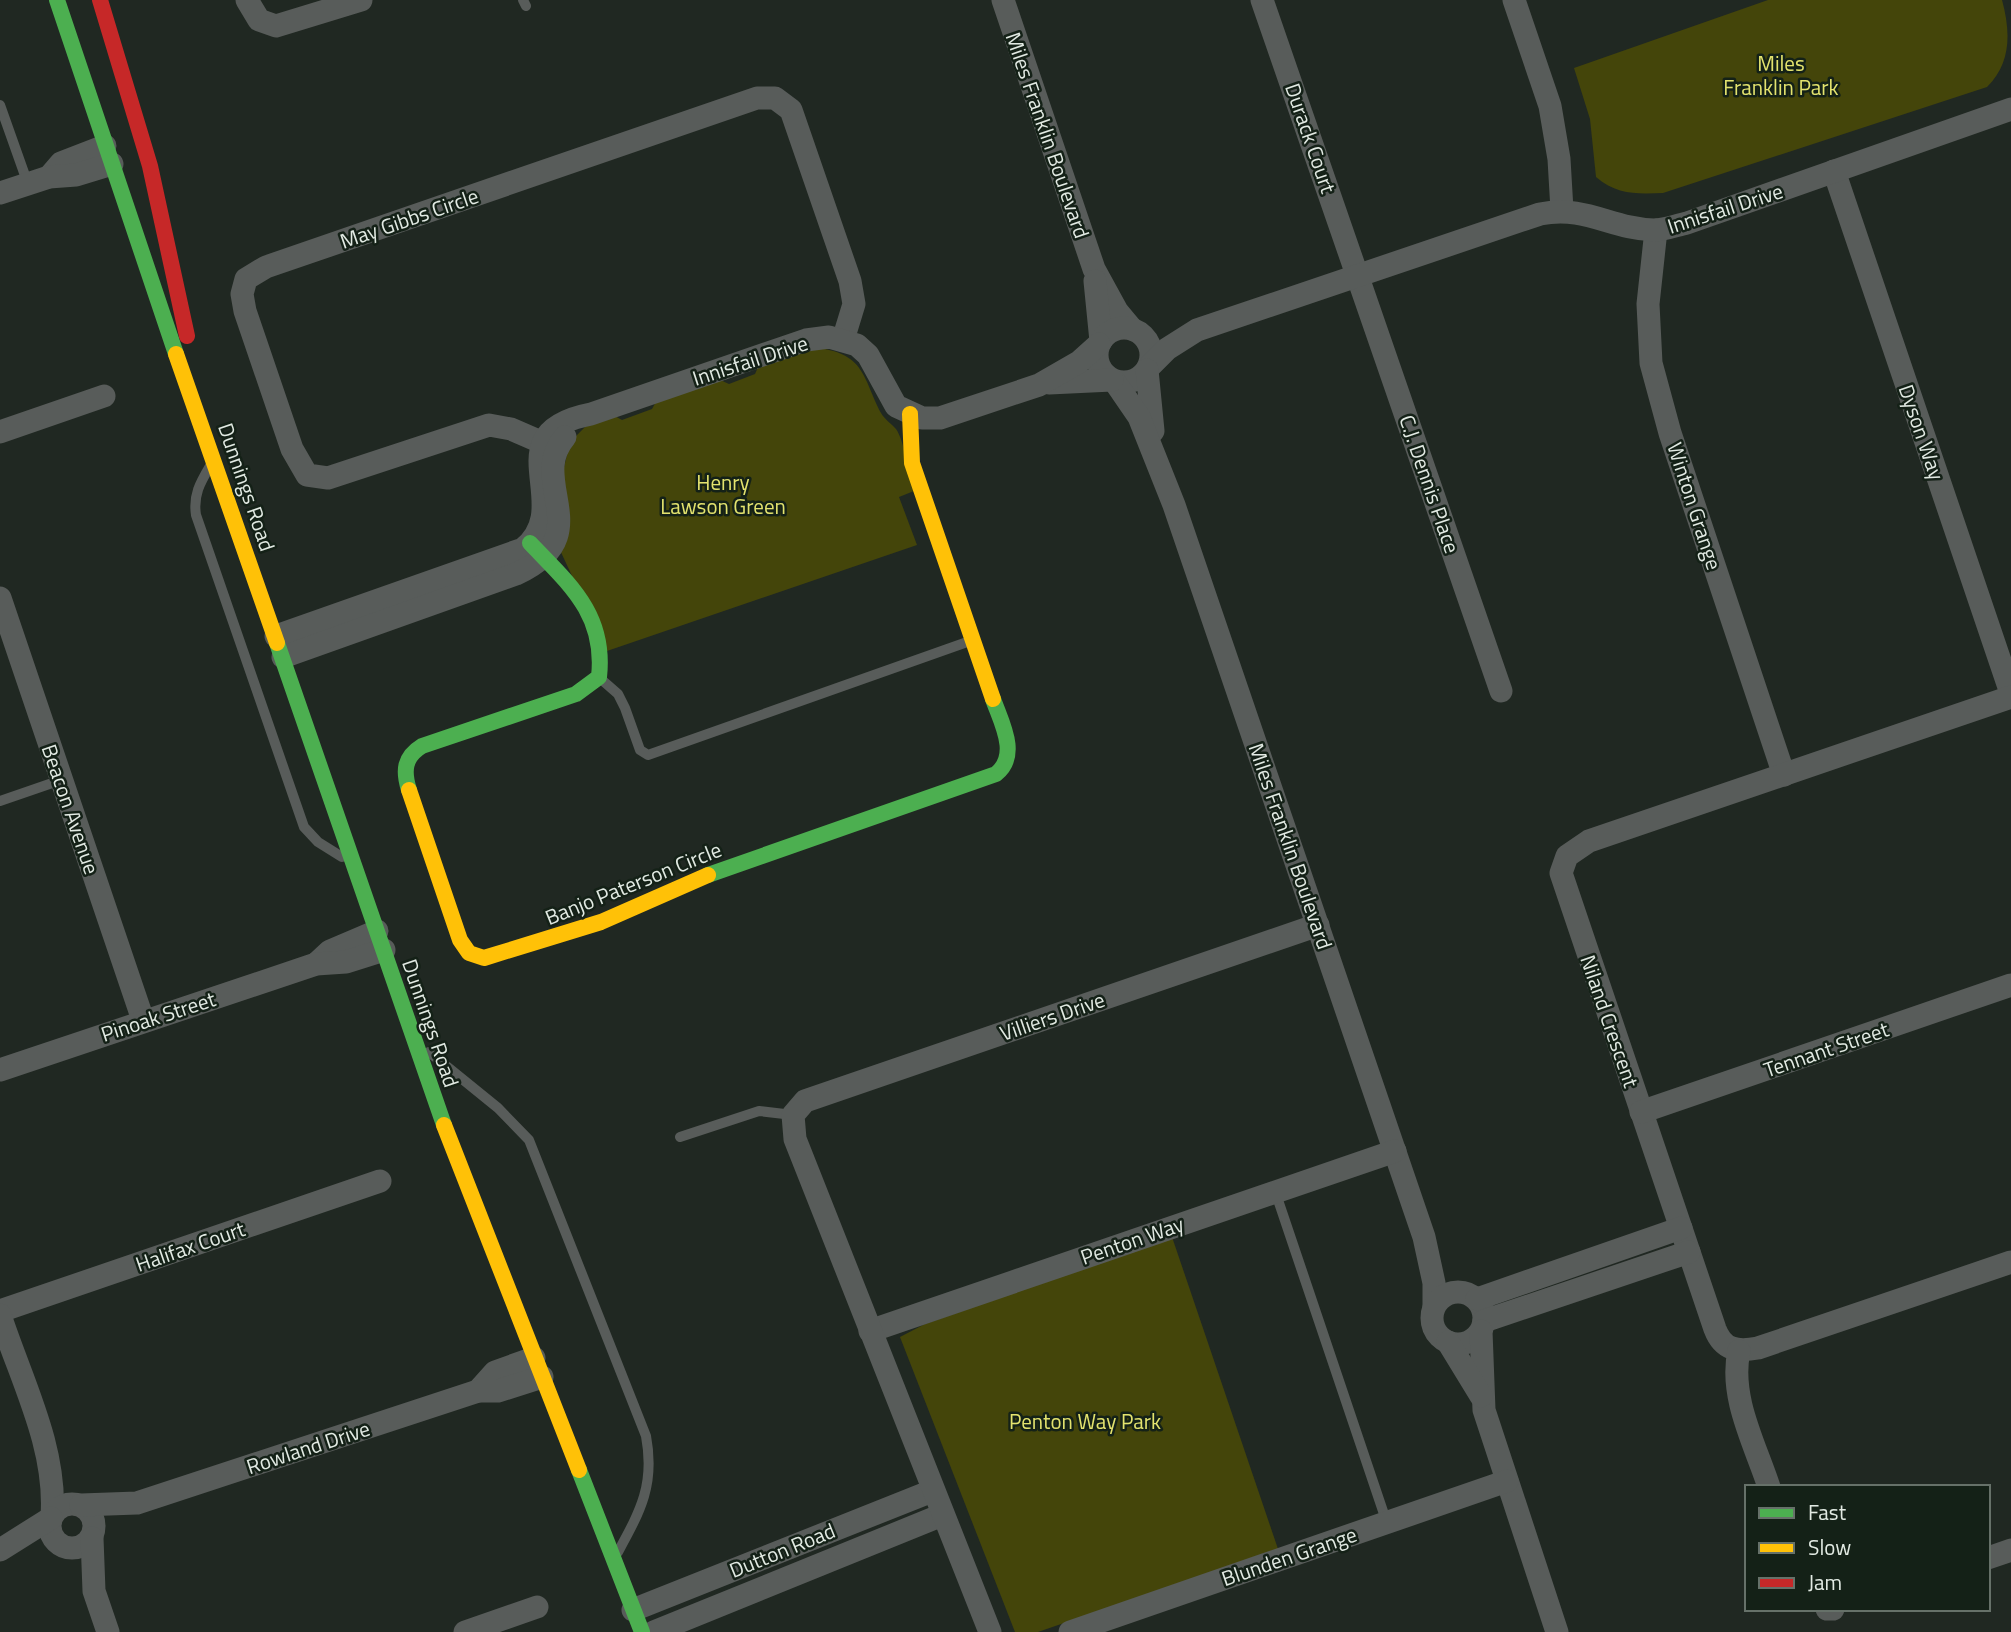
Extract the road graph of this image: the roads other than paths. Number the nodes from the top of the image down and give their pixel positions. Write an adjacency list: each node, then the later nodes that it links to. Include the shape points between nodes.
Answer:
1 (57, 0): 9 (street, Dunnings Road)
2 (100, 0): 29 (street, Dunnings Road, via 162,211)
3 (247, 0): 4 (street, via 259,20 276,26)
4 (361, 0)
5 (1003, 0): 18 (street, Miles Franklin Boulevard)
6 (1262, 0): 19 (street, Durack Court)
7 (1514, 0): 16 (street, via 1550,106)
8 (46, 20): 9 (street)
9 (90, 102): 12 (street, Dunnings Road)
10 (0, 104): 14 (lane)
11 (2011, 109): 13 (street, Innisfail Drive)
12 (108, 155): 14 (street, via 76,175); 29 (street, Dunnings Road)
13 (1834, 171): 17 (street, Innisfail Drive); 40 (street, Dyson Way)
14 (38, 181): 15 (street)
15 (0, 193)
16 (1562, 210): 17 (street, Innisfail Drive); 19 (street, Innisfail Drive)
17 (1656, 230): 41 (street, Winton Grange, via 1648,304 1651,363)
18 (1094, 269): 20 (street, Miles Franklin Boulevard, via 1117,311); 23 (street, Miles Franklin Boulevard)
19 (1360, 276): 21 (street, Innisfail Drive); 39 (street, C.J. Dennis Place)
20 (1134, 330): 21 (street, Innisfail Drive); 23 (street, via 1114,330); 24 (street, via 1150,346)
21 (1197, 330): 24 (street, Innisfail Drive, via 1167,349)
22 (844, 340): 28 (street, via 868,355 896,407); 31 (street, Innisfail Drive, via 806,340 562,422); 31 (street, May Gibbs Circle, via 854,304 850,281 790,110 775,98 757,98 279,263 246,279 242,294 245,311 292,449 307,475 328,478 489,425)
23 (1100, 342): 25 (street, via 1098,365); 26 (street, via 1079,362)
24 (1148, 369): 25 (street, via 1133,381); 32 (street, Miles Franklin Boulevard)
25 (1114, 381): 26 (street); 32 (street, Miles Franklin Boulevard, via 1134,407)
26 (1039, 384): 28 (street, via 940,418)
27 (104, 397): 30 (street)
28 (910, 414): 36 (street, Banjo Paterson Circle, via 912,463)
29 (201, 420): 33 (street, Dunnings Road)
30 (0, 432)
31 (549, 446): 34 (street, via 538,465 545,509)
32 (1157, 455): 45 (street, Miles Franklin Boulevard)
33 (215, 459): 37 (street, Dunnings Road); 44 (lane, via 197,491 196,515 304,827 318,842)
34 (537, 550): 37 (street, via 506,557); 38 (street, via 579,594 598,645)
35 (0, 598): 42 (street, Beacon Avenue)
36 (972, 640): 38 (lane, via 648,755 640,750 618,694); 38 (street, Banjo Paterson Circle, via 1009,754 1000,772 711,874 601,922 497,957 473,955 456,930 408,788 407,761 422,746 576,694)
37 (279, 647): 44 (street, Dunnings Road)
38 (599, 677)
39 (1501, 691)
40 (2011, 695): 41 (street, Niland Crescent)
41 (1784, 775): 51 (street, Niland Crescent, via 1590,841 1564,861 1562,878)
42 (61, 780): 43 (lane); 48 (street, Beacon Avenue)
43 (0, 801)
44 (354, 864): 46 (street, Dunnings Road)
45 (1318, 925): 52 (street, Villiers Drive, via 806,1101); 54 (street, Miles Franklin Boulevard)
46 (381, 941): 48 (street, Pinoak Street, via 346,962 316,964); 49 (street, Dunnings Road)
47 (2011, 985): 51 (street, Tennant Street)
48 (143, 1020): 50 (street, Pinoak Street)
49 (414, 1040): 68 (street, Dunnings Road); 84 (lane, via 498,1108 529,1140 646,1436 649,1482 642,1507)
50 (0, 1070)
51 (1640, 1112): 57 (street, Niland Crescent)
52 (793, 1115): 53 (lane, via 759,1111); 65 (street, via 794,1139)
53 (680, 1137)
54 (1395, 1151): 56 (street, Penton Way); 58 (street, Miles Franklin Boulevard)
55 (380, 1181): 63 (street, Halifax Court)
56 (1275, 1191): 65 (street, Penton Way); 78 (lane)
57 (1681, 1228): 59 (street, Niland Crescent); 61 (street)
58 (1424, 1237): 61 (street, Miles Franklin Boulevard); 62 (street, Miles Franklin Boulevard)
59 (1689, 1252): 64 (street); 67 (street, Niland Crescent, via 1720,1339)
60 (2011, 1262): 67 (street)
61 (1472, 1296): 62 (street, via 1460,1291 1444,1295); 64 (street)
62 (1434, 1307): 66 (street, via 1435,1331)
63 (0, 1315): 70 (street)
64 (1482, 1326): 66 (street, via 1470,1341); 69 (street)
65 (870, 1331): 73 (street)
66 (1448, 1342): 69 (street)
67 (1739, 1351): 72 (street, via 1738,1395)
68 (538, 1367): 74 (street, Rowland Drive, via 505,1389 478,1391); 84 (street, Dunnings Road)
69 (1482, 1398): 71 (street)
70 (50, 1461): 75 (street); 77 (street)
71 (1507, 1481): 78 (street, Blunden Grange); 94 (street)
72 (1768, 1485)
73 (932, 1491): 76 (street); 87 (street, Dutton Road)
74 (137, 1503): 75 (street, Rowland Drive); 79 (street, Rowland Drive)
75 (80, 1505): 77 (street, via 62,1506); 79 (street, via 93,1518)
76 (942, 1515): 91 (street, Dutton Road); 92 (street)
77 (51, 1517): 80 (street, via 53,1539); 81 (street)
78 (1387, 1523): 93 (street, Blunden Grange)
79 (92, 1537): 80 (street, via 83,1546); 85 (street)
80 (66, 1548): 81 (street); 85 (street)
81 (3, 1549)
82 (2011, 1550): 83 (street)
83 (1990, 1557)
84 (613, 1560): 87 (street, Dunnings Road)
85 (94, 1591): 88 (street)
86 (537, 1607): 89 (street)
87 (633, 1610): 90 (street, Dunnings Road)
88 (108, 1632)
89 (465, 1632)
90 (642, 1632)
91 (654, 1632)
92 (990, 1632)
93 (1070, 1632)
94 (1558, 1632)

